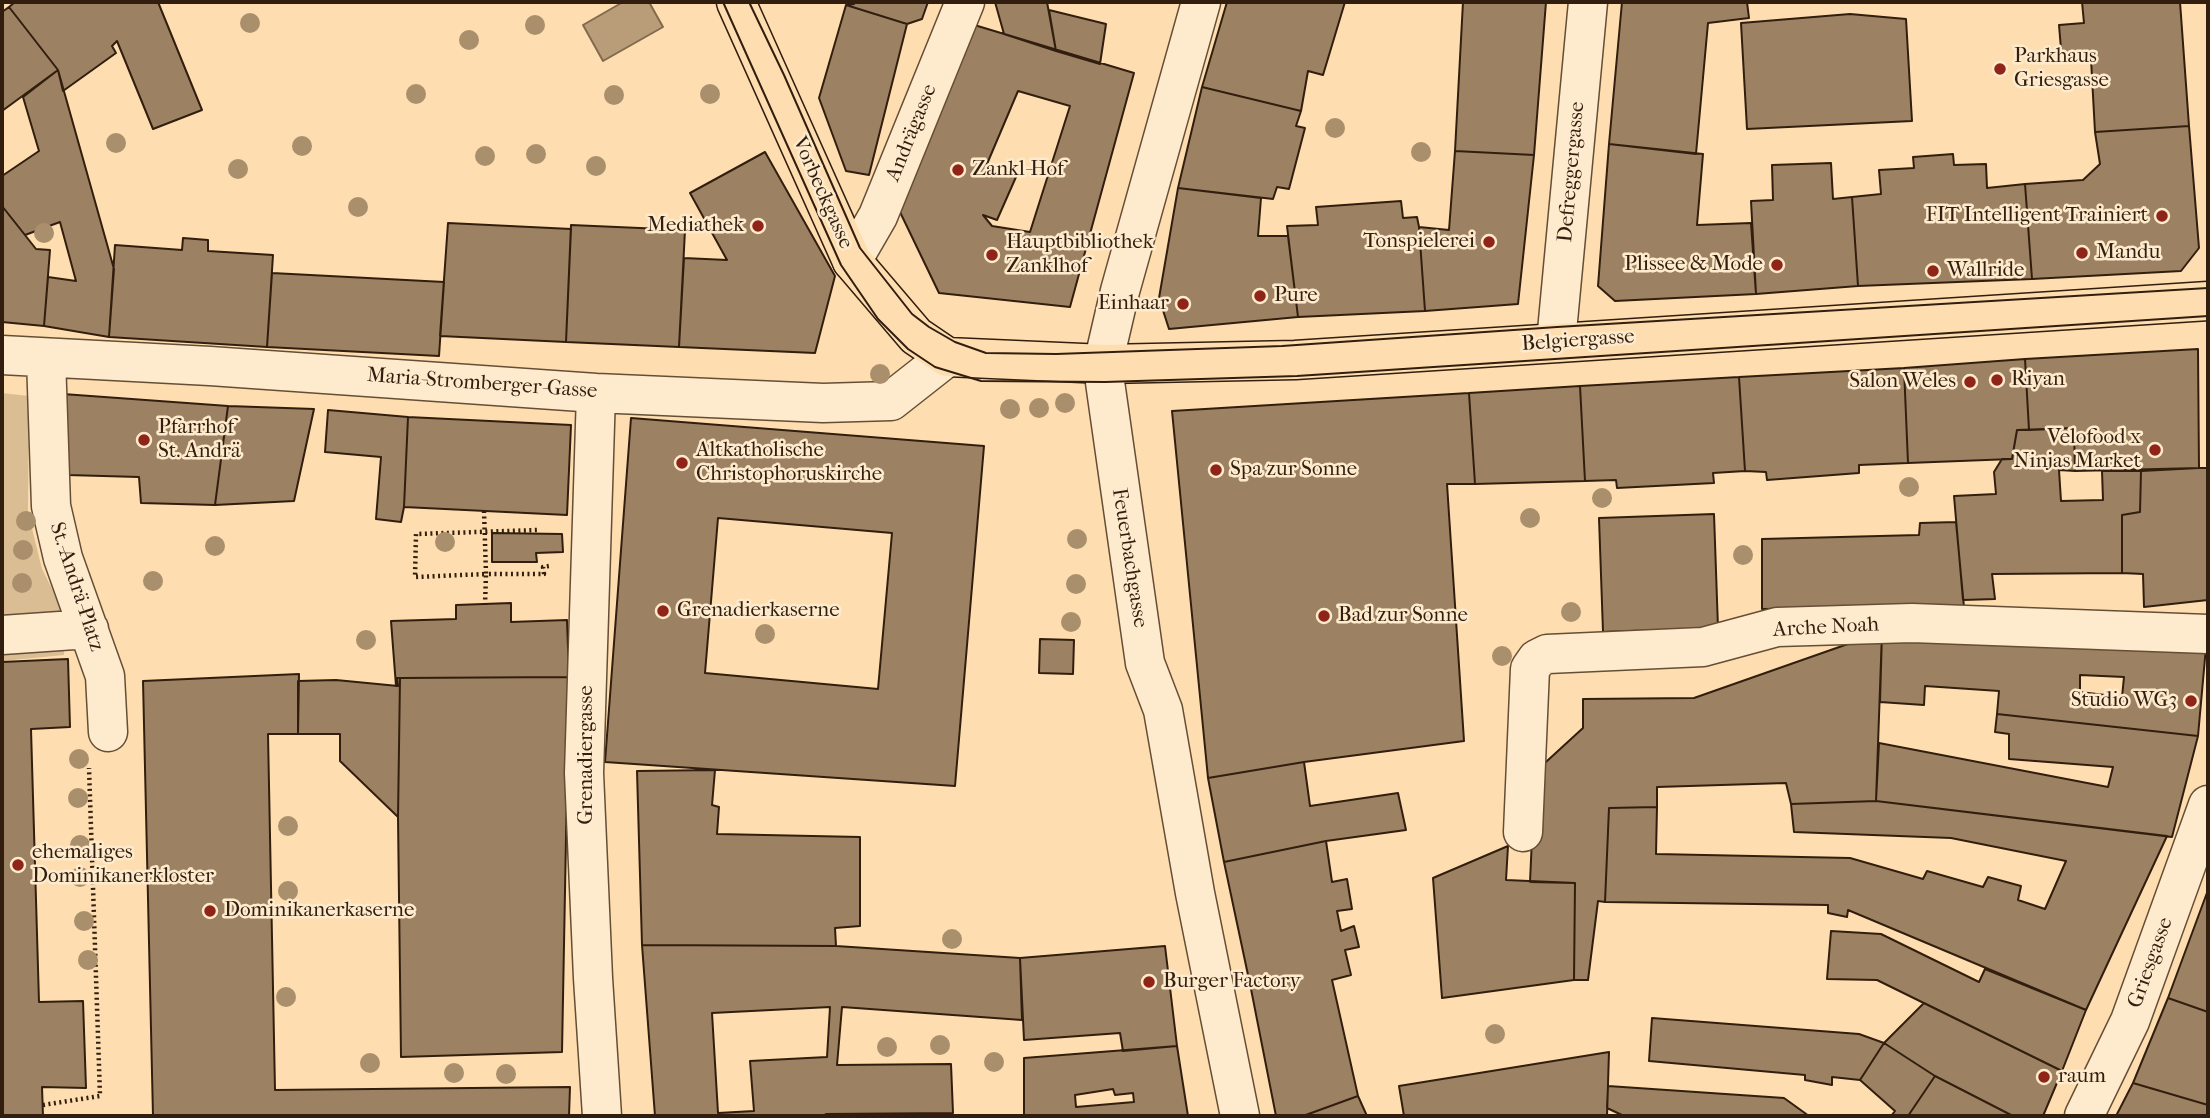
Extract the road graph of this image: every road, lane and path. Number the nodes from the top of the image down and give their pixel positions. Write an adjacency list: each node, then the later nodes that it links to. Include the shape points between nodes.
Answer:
1 (736, 2): 5 (main road, Vorbeckgasse)
2 (965, 2): 5 (street, Andrägasse, via 878,216)
3 (1201, 2): 11 (street, Feuerbachgasse, via 1120,291)
4 (1588, 2): 7 (street, Defreggergasse)
5 (852, 261): 9 (main road, Vorbeckgasse, via 916,336)
6 (2208, 301): 7 (main road, Belgiergasse)
7 (1556, 342): 11 (main road, Belgiergasse, via 1295,360)
8 (2, 355): 10 (street, Maria-Stromberger-Gasse)
9 (947, 357): 11 (main road, Belgiergasse); 12 (street, Maria-Stromberger-Gasse, via 891,401 823,403)
10 (46, 358): 12 (street, Maria-Stromberger-Gasse); 19 (street, St.-Andrä-Platz, via 51,506 63,558)
11 (1105, 364): 27 (street, Feuerbachgasse, via 1145,663 1163,710)
12 (596, 393): 26 (street, Grenadiergasse, via 584,725)
13 (484, 511): 15 (path)
14 (538, 530): 15 (path)
15 (485, 531): 17 (path); 17 (path, via 416,534 415,577)
16 (554, 566): 17 (path, via 543,567 544,574)
17 (486, 574): 18 (path)
18 (485, 605)
19 (89, 629): 21 (street); 22 (street, St.-Andrä-Platz, via 105,676)
20 (2208, 634): 24 (street, Arche Noah, via 1912,624 1777,627 1703,647 1547,654 1530,669)
21 (2, 635)
22 (108, 732): 25 (path, via 88,747 100,1096)
23 (2208, 805): 28 (street, Griesgasse, via 2130,1021)
24 (1523, 832)
25 (43, 1105)
26 (602, 1116)
27 (1240, 1116)
28 (2084, 1116)

